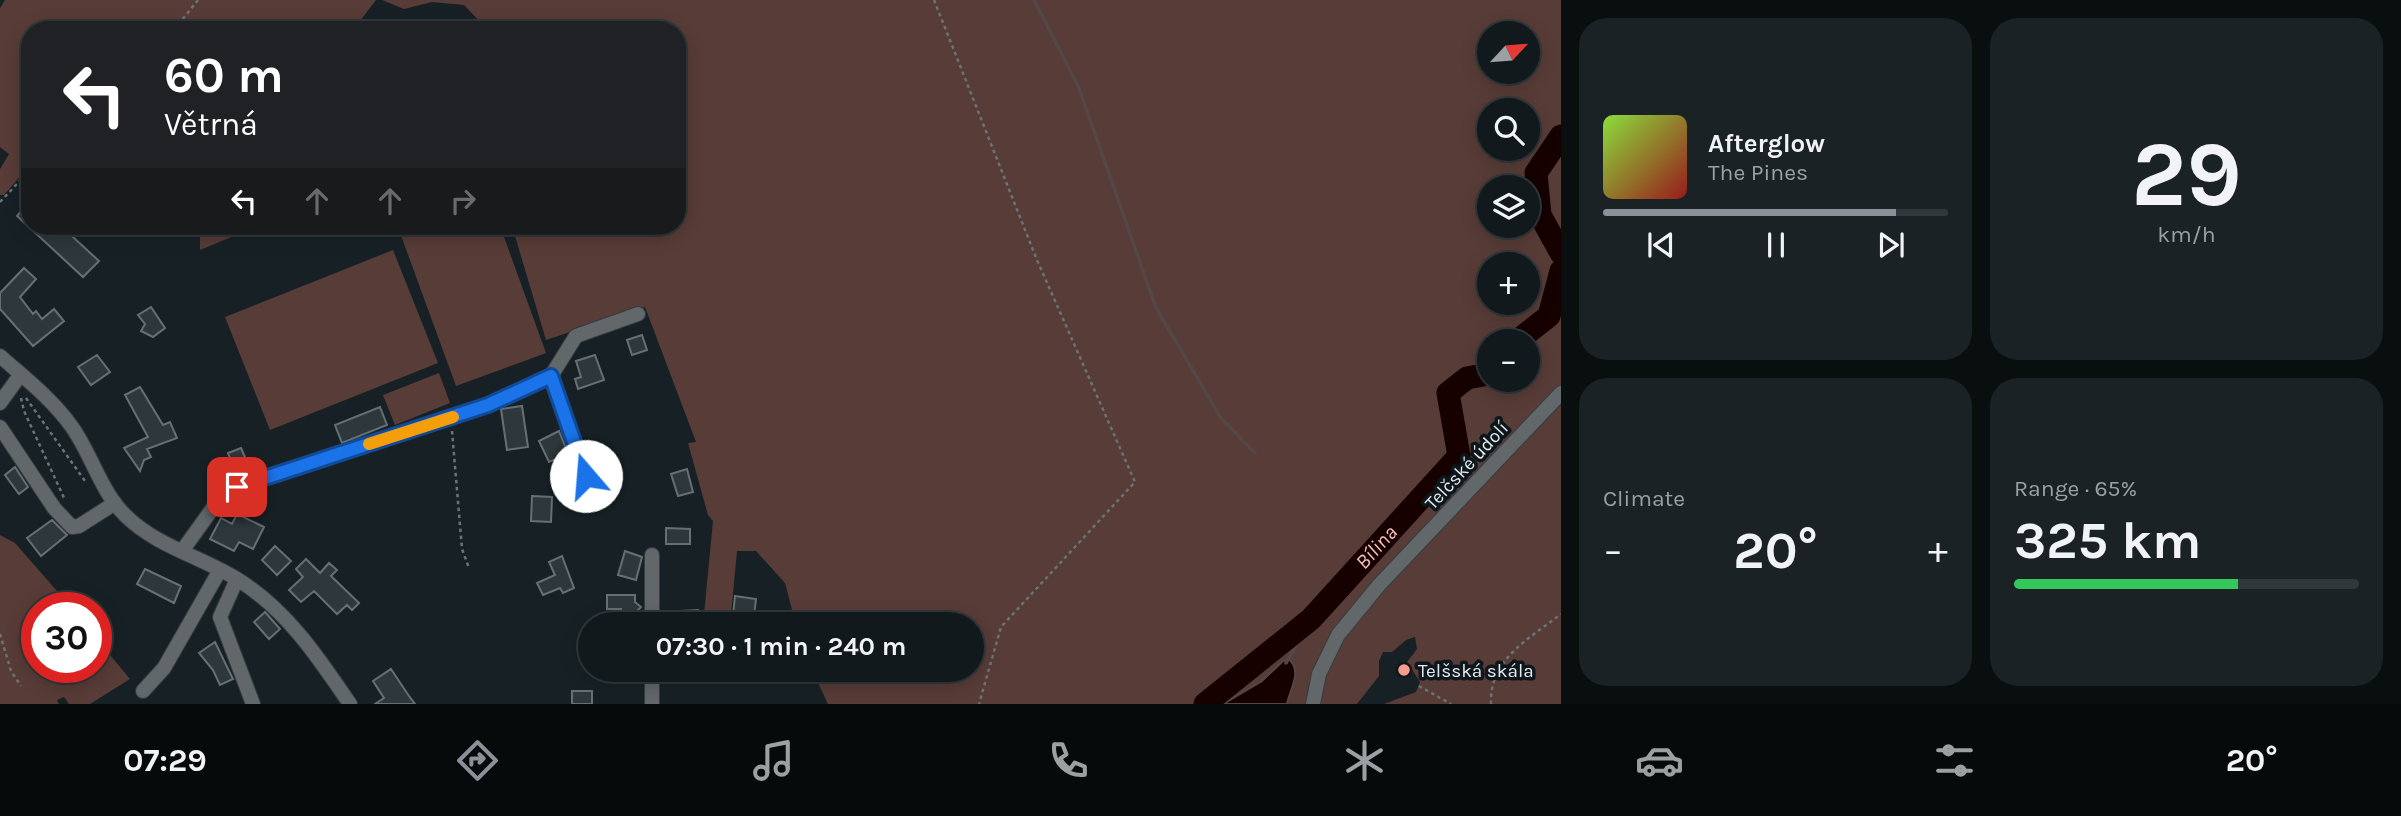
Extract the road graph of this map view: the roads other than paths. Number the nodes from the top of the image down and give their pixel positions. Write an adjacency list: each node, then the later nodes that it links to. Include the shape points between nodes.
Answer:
1 (638, 314): 4 (street, via 576,336)
2 (0, 356): 3 (street)
3 (21, 374): 6 (street); 9 (street, via 71,426)
4 (551, 376): 8 (street); 10 (street, via 451,418 237,487 218,501)
5 (1561, 393): 20 (street, Telčské údolí, via 1338,635 1319,674)
6 (0, 403)
7 (0, 426): 9 (street, via 54,508 75,527)
8 (586, 476)
9 (115, 503): 10 (street, via 137,527)
10 (182, 551): 12 (street)
11 (652, 555): 14 (street)
12 (220, 570): 13 (street); 16 (street, via 164,668)
13 (237, 579): 17 (street, via 220,617); 18 (street, via 289,622)
14 (652, 612)
15 (652, 682): 19 (street)
16 (144, 691)
17 (253, 704)
18 (350, 704)
19 (652, 704)
20 (1313, 704)

